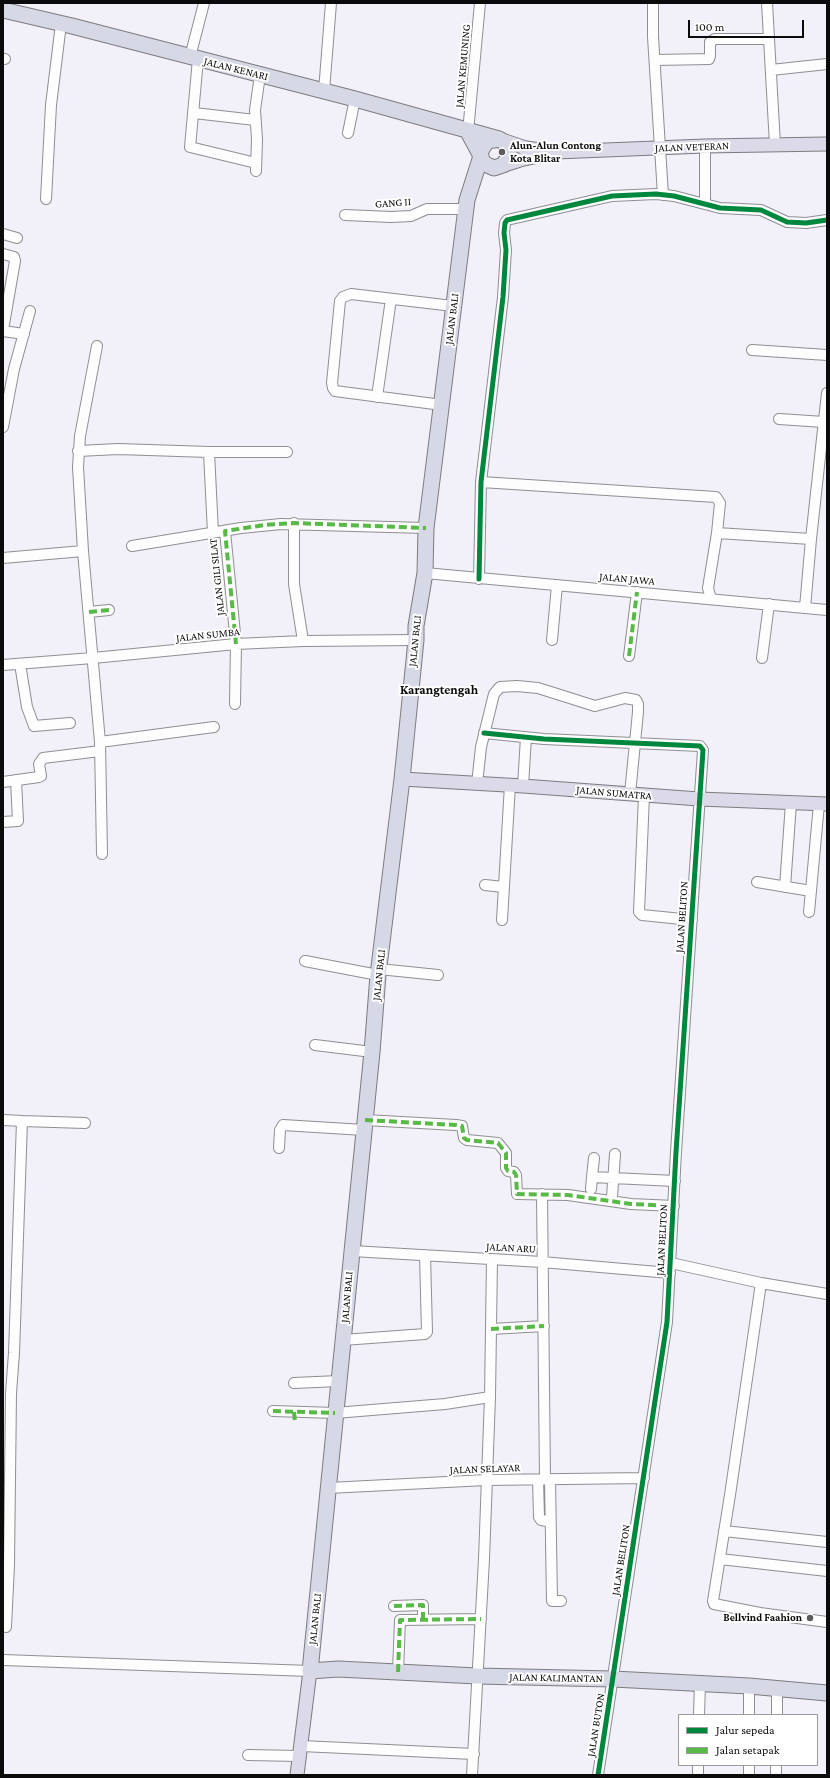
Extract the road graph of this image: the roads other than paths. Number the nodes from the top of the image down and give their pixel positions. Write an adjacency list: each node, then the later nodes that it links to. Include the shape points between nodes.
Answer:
1 (204, 3): 9 (street)
2 (331, 3): 14 (street)
3 (480, 3): 18 (street, JALAN KEMUNING)
4 (653, 3): 10 (street)
5 (767, 3): 8 (street)
6 (3, 10): 7 (highway, JALAN KENARI)
7 (61, 24): 9 (highway, JALAN KENARI); 29 (street, via 51,105)
8 (769, 39): 10 (street, via 714,39 710,42 709,59); 12 (street)
9 (194, 58): 13 (highway, JALAN KENARI); 16 (street)
10 (655, 60): 24 (street)
11 (827, 64): 12 (street)
12 (770, 70): 22 (street)
13 (260, 75): 14 (highway, JALAN KENARI); 17 (street)
14 (324, 91): 15 (highway, JALAN KENARI)
15 (355, 99): 18 (highway, JALAN KENARI); 19 (street)
16 (194, 112): 17 (street); 17 (street, via 190,147 256,167 257,139)
17 (254, 120)
18 (468, 132): 20 (highway, JALAN KENARI); 26 (highway)
19 (348, 133)
20 (499, 139): 25 (main road, JALAN VETERAN, via 526,148); 26 (highway, via 487,141 482,148); 27 (highway, via 506,144 509,153 506,162)
21 (827, 144): 22 (main road, JALAN VETERAN)
22 (775, 145): 23 (main road, JALAN VETERAN)
23 (705, 146): 24 (main road, JALAN VETERAN); 30 (street)
24 (661, 148): 25 (main road, JALAN VETERAN); 28 (street)
25 (556, 152): 27 (main road, JALAN VETERAN)
26 (481, 156): 27 (highway, via 485,164); 31 (highway, JALAN BALI)
27 (498, 167): 31 (highway, via 482,178)
28 (663, 192): 30 (street); 55 (street, via 604,198 511,218 505,223 504,297)
29 (46, 199)
30 (705, 201): 33 (street, via 720,208 761,210 787,222)
31 (466, 205): 32 (street, GANG II, via 427,209 411,216); 38 (highway, JALAN BALI)
32 (345, 215)
33 (827, 220)
34 (3, 234): 35 (street)
35 (18, 238)
36 (3, 254): 40 (street, via 14,257 15,261)
37 (392, 299): 38 (street); 46 (street); 46 (street, via 351,294 340,301 333,388 340,393)
38 (453, 306): 47 (highway, JALAN BALI)
39 (30, 311): 41 (street)
40 (3, 330): 41 (street)
41 (24, 334): 50 (street, via 14,369)
42 (97, 346): 51 (street)
43 (752, 350): 44 (street)
44 (827, 355)
45 (827, 393): 49 (street)
46 (377, 397): 47 (street)
47 (442, 405): 57 (highway, JALAN BALI)
48 (779, 419): 49 (street)
49 (824, 422): 54 (street)
50 (3, 427)
51 (78, 451): 52 (street, via 118,449); 63 (street)
52 (209, 452): 53 (street); 59 (street)
53 (287, 452)
54 (823, 469): 61 (street)
55 (481, 482): 60 (street, via 716,497 720,501); 66 (street)
56 (294, 523): 57 (street); 58 (street); 78 (street, via 294,584)
57 (426, 528): 65 (highway, JALAN BALI)
58 (225, 531): 59 (street); 76 (street, JALAN GILI SILAT)
59 (213, 533): 62 (street)
60 (717, 533): 61 (street); 69 (street, via 708,588)
61 (811, 539): 71 (street)
62 (132, 546)
63 (83, 551): 64 (street); 74 (street)
64 (3, 558)
65 (425, 573): 66 (street, JALAN JAWA); 75 (highway, JALAN BALI)
66 (479, 579): 67 (street, JALAN JAWA)
67 (557, 585): 68 (street, JALAN JAWA); 77 (street)
68 (637, 592): 69 (street, JALAN JAWA); 79 (street)
69 (711, 599): 70 (street, JALAN JAWA)
70 (769, 604): 71 (street, JALAN JAWA); 81 (street)
71 (805, 608): 73 (street, JALAN JAWA)
72 (109, 610): 74 (street)
73 (827, 610)
74 (89, 612): 80 (street)
75 (416, 632): 78 (street, JALAN SUMBA); 91 (highway, JALAN BALI)
76 (235, 636): 78 (street, JALAN SUMBA); 80 (street, JALAN SUMBA); 84 (street, JALAN GILI SILAT)
77 (552, 640)
78 (303, 641)
79 (629, 656)
80 (93, 658): 83 (street, JALAN SUMBA); 90 (street)
81 (762, 658)
82 (3, 664): 83 (street, JALAN SUMBA)
83 (20, 664): 85 (street, via 27,707 34,726)
84 (235, 704)
85 (70, 722)
86 (214, 727): 90 (street)
87 (484, 733): 88 (street); 89 (street, via 496,690 500,687 517,686 538,688 595,706 626,698 636,700); 94 (street)
88 (526, 737): 89 (street); 95 (street)
89 (636, 743): 96 (street); 98 (street, JALAN BELITON, via 701,747 703,750)
90 (100, 746): 92 (street, via 43,758 39,764 41,776); 102 (street)
91 (402, 779): 94 (main road, JALAN SUMATRA); 112 (highway, JALAN BALI)
92 (16, 780): 93 (street); 101 (street, via 18,821)
93 (3, 782)
94 (477, 784): 95 (main road, JALAN SUMATRA)
95 (517, 786): 96 (main road, JALAN SUMATRA); 105 (street)
96 (630, 794): 97 (main road, JALAN SUMATRA)
97 (644, 796): 98 (main road, JALAN SUMATRA); 110 (street, via 639,912 642,915)
98 (700, 799): 99 (main road, JALAN SUMATRA); 110 (street, JALAN BELITON)
99 (791, 803): 100 (main road, JALAN SUMATRA); 106 (street)
100 (823, 804): 107 (street)
101 (3, 822)
102 (102, 854)
103 (757, 882): 106 (street)
104 (485, 885): 105 (street)
105 (503, 887): 109 (street)
106 (785, 887): 107 (street)
107 (811, 891): 108 (street)
108 (809, 912)
109 (502, 920)
110 (692, 920): 125 (street, JALAN BELITON)
111 (305, 962): 112 (street)
112 (379, 972): 113 (street); 115 (highway, JALAN BALI)
113 (438, 975)
114 (314, 1045): 115 (street)
115 (372, 1052): 119 (highway, JALAN BALI)
116 (3, 1120): 117 (street)
117 (22, 1121): 118 (street); 159 (street, via 11,1393)
118 (85, 1123)
119 (364, 1125): 120 (street, via 283,1125 280,1130); 127 (street, via 462,1126 464,1138 467,1140 498,1144 502,1148 506,1154 506,1168 516,1175 517,1194); 130 (highway, JALAN BALI)
120 (279, 1148)
121 (615, 1154): 124 (street)
122 (594, 1158): 123 (street)
123 (592, 1177): 124 (street); 126 (street)
124 (614, 1177): 125 (street); 128 (street)
125 (675, 1181): 129 (street, JALAN BELITON)
126 (591, 1189)
127 (542, 1194): 129 (street); 133 (street)
128 (612, 1197)
129 (674, 1206): 134 (street, JALAN BELITON)
130 (352, 1251): 131 (street, JALAN ARU); 139 (highway, JALAN BALI)
131 (425, 1255): 132 (street, JALAN ARU); 139 (street, via 427,1332)
132 (492, 1259): 133 (street, JALAN ARU); 138 (street)
133 (542, 1262): 134 (street, JALAN ARU); 137 (street)
134 (671, 1268): 135 (street, JALAN ARU); 145 (street, JALAN BELITON, via 667,1322)
135 (761, 1282): 136 (street, JALAN ARU); 150 (street)
136 (827, 1294)
137 (544, 1326): 138 (street); 147 (street)
138 (491, 1329): 142 (street)
139 (343, 1340): 140 (highway, JALAN BALI)
140 (338, 1381): 141 (street); 144 (highway, JALAN BALI)
141 (294, 1383)
142 (490, 1397): 144 (street, via 445,1404); 146 (street)
143 (273, 1411): 144 (street, via 295,1417)
144 (335, 1413): 148 (highway, JALAN BALI)
145 (644, 1478): 147 (street, JALAN SELAYAR); 164 (street, JALAN BELITON)
146 (486, 1480): 147 (street, JALAN SELAYAR); 148 (street, JALAN SELAYAR); 157 (street)
147 (544, 1480): 149 (street, via 539,1517); 154 (street, via 552,1601)
148 (328, 1488): 161 (highway, JALAN BALI)
149 (547, 1521)
150 (724, 1531): 151 (street); 152 (street)
151 (827, 1542)
152 (720, 1559): 153 (street); 158 (street, via 713,1602 716,1606)
153 (827, 1571)
154 (562, 1601)
155 (394, 1606): 156 (street, via 423,1605)
156 (423, 1619): 157 (street); 162 (street, via 400,1620)
157 (480, 1619): 163 (street)
158 (827, 1622)
159 (6, 1627)
160 (3, 1660): 161 (street)
161 (310, 1671): 162 (highway, JALAN KALIMANTAN, via 338,1669); 172 (main road, JALAN BALI)
162 (398, 1672): 163 (highway, JALAN KALIMANTAN)
163 (477, 1676): 164 (highway, JALAN KALIMANTAN); 173 (street)
164 (613, 1679): 165 (highway, JALAN KALIMANTAN); 177 (street, JALAN BUTON)
165 (700, 1684): 166 (highway, JALAN KALIMANTAN); 169 (street)
166 (750, 1686): 167 (highway, JALAN KALIMANTAN); 170 (street)
167 (778, 1689): 168 (highway, JALAN KALIMANTAN); 171 (street)
168 (827, 1693)
169 (699, 1714)
170 (749, 1714)
171 (777, 1714)
172 (300, 1751): 173 (street); 174 (street); 175 (main road, JALAN BALI)
173 (474, 1754): 176 (street)
174 (248, 1755)
175 (297, 1775)
176 (472, 1775)
177 (598, 1775)

